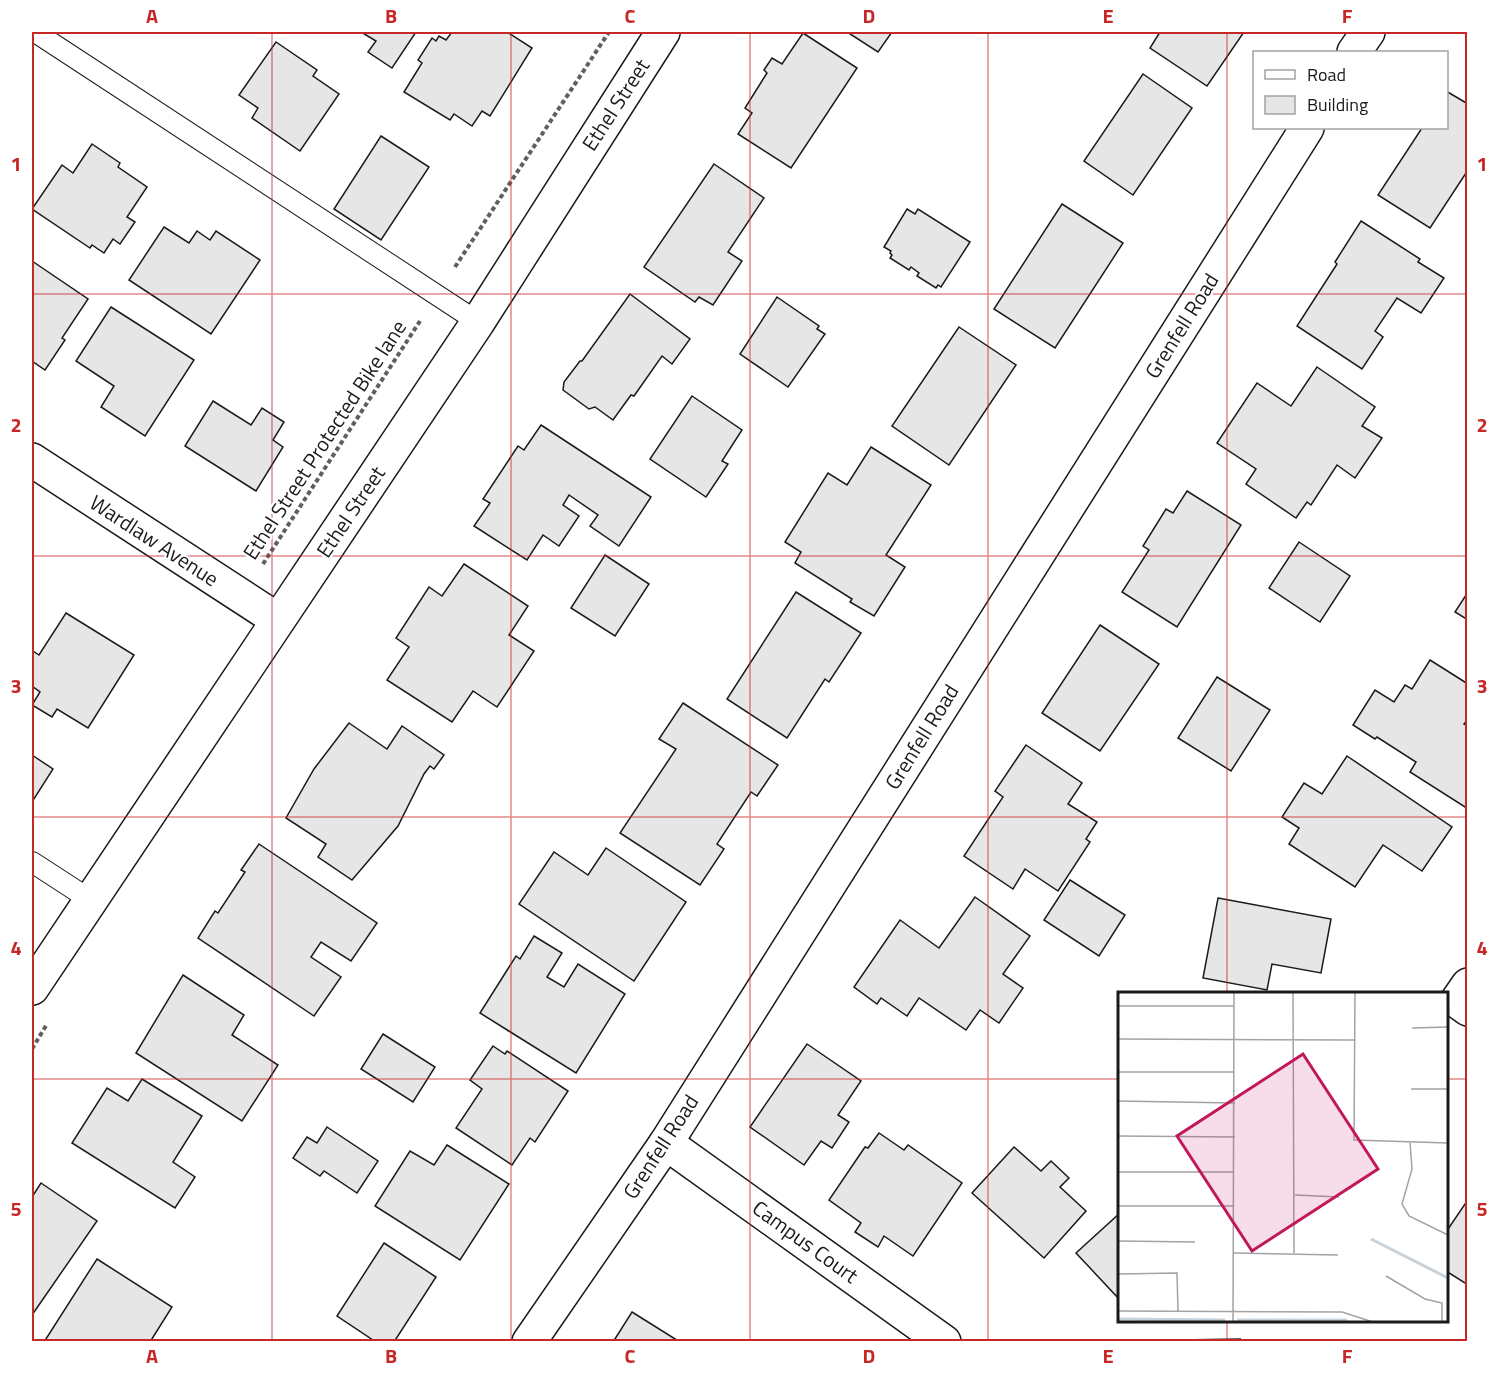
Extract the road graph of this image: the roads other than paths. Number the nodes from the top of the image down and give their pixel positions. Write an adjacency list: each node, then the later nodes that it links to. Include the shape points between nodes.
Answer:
1 (35, 32): 6 (lane)
2 (1368, 32): 4 (street)
3 (659, 33): 6 (street, Ethel Street)
4 (1355, 51)
5 (1306, 129): 14 (street, Grenfell Road)
6 (478, 321): 8 (street, Ethel Street)
7 (32, 460): 8 (street, Wardlaw Avenue)
8 (278, 620): 10 (street, Ethel Street)
9 (32, 862): 10 (lane)
10 (89, 899): 12 (street, Ethel Street)
11 (1467, 985): 13 (street, via 1457,1002)
12 (32, 988)
13 (1467, 1009)
14 (666, 1143): 15 (street, Grenfell Road); 16 (street, Campus Court)
15 (529, 1341)
16 (944, 1341)

